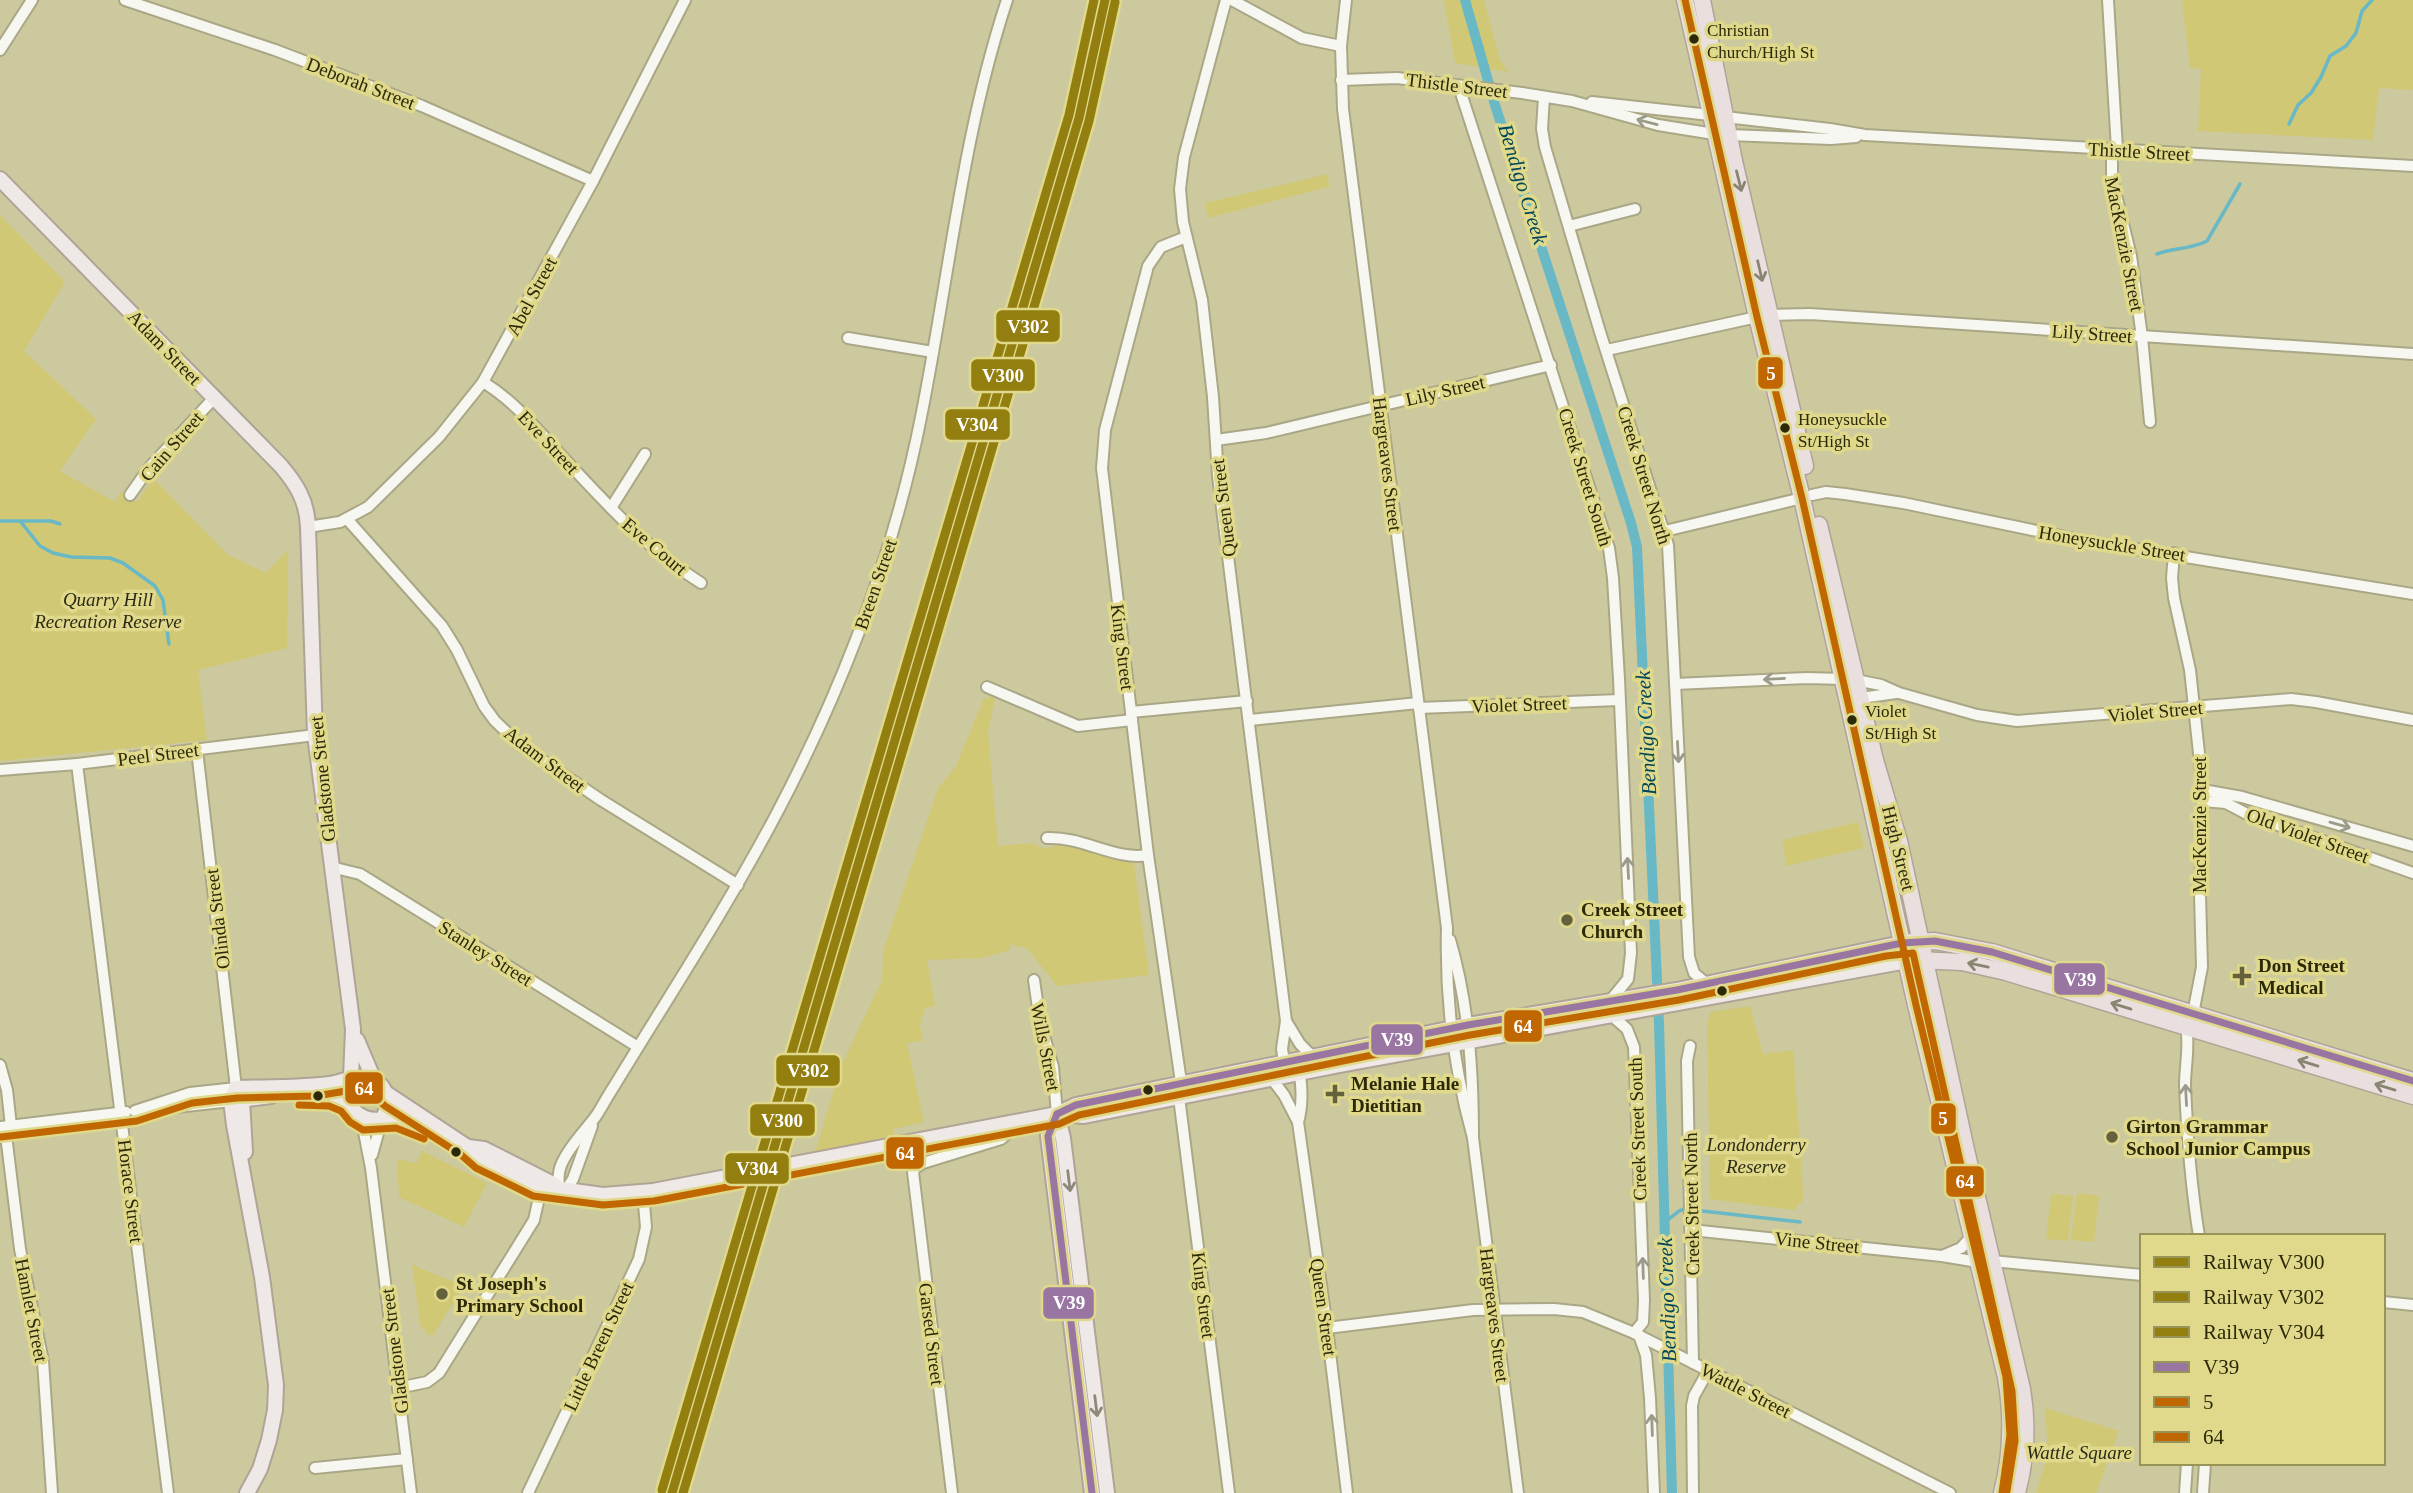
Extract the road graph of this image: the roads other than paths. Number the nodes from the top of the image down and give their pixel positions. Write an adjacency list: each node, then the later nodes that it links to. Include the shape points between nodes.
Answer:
1 (32, 0): 12 (street)
2 (125, 0): 23 (street, Deborah Street, via 228,33 422,106)
3 (685, 0): 23 (street, Abel Street)
4 (1007, 0): 31 (street, Breen Street, via 964,164)
5 (1226, 0): 26 (street, Queen Street, via 1184,158 1180,202)
6 (1232, 0): 11 (street, via 1302,38)
7 (1346, 0): 11 (street, Hargreaves Street)
8 (1685, 0): 17 (highway, High Street)
9 (1702, 0): 17 (highway, High Street)
10 (2108, 0): 20 (street, MacKenzie Street)
11 (1341, 46): 13 (street, Hargreaves Street)
12 (0, 50)
13 (1341, 79): 14 (street, Thistle Street, via 1396,78); 36 (street, Hargreaves Street)
14 (1459, 87): 15 (street, Thistle Street); 33 (street, Creek Street South)
15 (1545, 97): 16 (street, Thistle Street); 25 (street, Creek Street North, via 1543,138)
16 (1572, 101): 17 (street, Thistle Street); 18 (street, Thistle Street, one-way to 16, via 1658,125)
17 (1717, 116): 18 (highway, High Street); 19 (street, Thistle Street)
18 (1721, 134): 19 (street, Thistle Street, via 1831,139); 27 (highway, High Street)
19 (1865, 135): 20 (street, Thistle Street)
20 (2114, 149): 21 (street, Thistle Street); 28 (street, MacKenzie Street, via 2112,184 2128,241)
21 (2413, 166)
22 (0, 179): 35 (main road, Adam Street)
23 (593, 181): 34 (street, Abel Street)
24 (1635, 209): 25 (street)
25 (1569, 226): 30 (street, Creek Street North)
26 (1186, 237): 38 (street, Queen Street, via 1202,300); 58 (street, King Street, via 1161,247 1148,266 1104,439 1103,486)
27 (1763, 316): 28 (street, Lily Street, via 1810,314); 30 (street, Lily Street); 41 (highway, High Street)
28 (2142, 337): 32 (street, Lily Street); 37 (street, MacKenzie Street)
29 (848, 338): 31 (street)
30 (1607, 351): 45 (street, Creek Street North)
31 (933, 352): 72 (street, Breen Street, via 921,421 873,593 802,765)
32 (2413, 354)
33 (1551, 365): 36 (street, Lily Street); 54 (street, Creek Street South, via 1609,548)
34 (483, 382): 42 (street, Eve Street, via 511,402); 43 (street, Abel Street, via 427,449 368,507)
35 (214, 398): 40 (street, Cain Street); 44 (main road, Adam Street, via 297,486)
36 (1381, 405): 38 (street, Lily Street, via 1266,433); 56 (street, Hargreaves Street)
37 (2150, 422)
38 (1216, 440): 55 (street, Queen Street)
39 (645, 454): 42 (street)
40 (130, 495)
41 (1807, 497): 45 (street, Honeysuckle Street); 46 (street, Honeysuckle Street, via 1835,493 1903,503 2075,539); 49 (highway, High Street)
42 (611, 508): 47 (street, Eve Court, via 663,558)
43 (347, 519): 44 (street, Abel Street); 72 (street, Adam Street, via 442,626 484,706 520,745)
44 (309, 527): 61 (main road, Gladstone Street)
45 (1665, 531): 50 (street, Creek Street North)
46 (2174, 553): 48 (street, Honeysuckle Street); 57 (street, MacKenzie Street, via 2174,598)
47 (701, 583)
48 (2413, 594)
49 (1849, 680): 50 (street, Violet Street, one-way to 50); 52 (street, Violet Street, via 1881,685); 53 (highway, High Street)
50 (1675, 684): 79 (street, Creek Street North, one-way to 79, via 1689,957 1694,973)
51 (987, 687): 58 (street, via 1078,726)
52 (1899, 694): 53 (street, Violet Street); 57 (street, Violet Street, via 2017,721)
53 (1854, 699): 65 (highway, High Street)
54 (1619, 700): 56 (street, Violet Street); 81 (street, Creek Street South, one-way to 54, via 1628,979 1632,953)
55 (1247, 701): 58 (street); 59 (street, Queen Street)
56 (1418, 705): 59 (street, Violet Street); 73 (street, Hargreaves Street)
57 (2194, 708): 60 (street, Violet Street, via 2304,700); 66 (street, MacKenzie Street)
58 (1132, 716): 69 (street, King Street)
59 (1250, 720): 83 (street, Queen Street)
60 (2413, 720)
61 (315, 735): 62 (street, Peel Street); 70 (main road, Gladstone Street)
62 (197, 750): 63 (street, Peel Street); 100 (street, Olinda Street)
63 (77, 764): 64 (street, Peel Street); 103 (street, Horace Street)
64 (0, 770)
65 (1872, 776): 74 (highway, High Street, via 1899,841); 75 (highway, High Street)
66 (2203, 795): 68 (street, Old Violet Street, one-way to 68, via 2242,797); 71 (street, Old Violet Street); 84 (street, MacKenzie Street, via 2202,967)
67 (1047, 838): 69 (street, via 1073,839 1130,856)
68 (2413, 846)
69 (1148, 855): 98 (street, King Street)
70 (331, 867): 87 (main road, Gladstone Street); 90 (street, Stanley Street, via 360,874)
71 (2413, 873)
72 (738, 885): 90 (street, Breen Street)
73 (1447, 928): 85 (street, Hargreaves Street); 86 (street, Hargreaves Street)
74 (1921, 941): 75 (highway); 76 (highway, High Street); 82 (highway, via 1979,948)
75 (1902, 943): 77 (highway, High Street); 79 (main road)
76 (1925, 960): 77 (highway); 82 (highway, one-way to 76, via 1986,967); 121 (highway, High Street)
77 (1907, 961): 80 (main road); 119 (highway, High Street)
78 (1034, 980): 106 (street, Wills Street, via 1053,1067)
79 (1707, 984): 80 (main road)
80 (1677, 996): 81 (main road)
81 (1610, 1009): 85 (main road); 88 (main road); 127 (street, Creek Street South, one-way to 81, via 1643,1322 1644,1300 1634,1047 1627,1029)
82 (2155, 1009): 84 (highway)
83 (1286, 1021): 92 (street, Queen Street); 94 (street, Queen Street, via 1282,1048)
84 (2191, 1023): 97 (highway); 101 (highway, one-way to 84); 118 (street, MacKenzie Street, one-way to 84, via 2185,1075)
85 (1468, 1025): 86 (main road); 88 (street, Hargreaves Street)
86 (1452, 1028): 89 (street, Hargreaves Street); 92 (main road)
87 (353, 1029): 95 (main road, Gladstone Street); 96 (main road, Gladstone Street)
88 (1470, 1042): 89 (main road); 111 (street, Hargreaves Street)
89 (1454, 1045): 94 (main road); 111 (street, Hargreaves Street)
90 (638, 1046): 105 (street, Breen Street)
91 (1690, 1046): 117 (street, Creek Street North)
92 (1312, 1056): 94 (main road)
93 (0, 1065): 110 (street, Hamlet Street, via 7,1090)
94 (1288, 1070): 98 (main road); 98 (main road); 109 (street, Queen Street, via 1301,1112); 109 (street, Queen Street, via 1284,1095)
95 (350, 1079): 96 (main road); 100 (main road); 102 (main road)
96 (374, 1080): 99 (main road)
97 (2413, 1081)
98 (1180, 1090): 106 (main road, via 1076,1105); 144 (street, King Street)
99 (386, 1093): 107 (main road, via 389,1105); 112 (main road)
100 (236, 1096): 102 (main road, via 305,1094); 103 (street); 136 (main road, Olinda Street, via 245,1126 246,1184 267,1385 264,1420 251,1466)
101 (2413, 1096)
102 (347, 1102): 104 (main road)
103 (121, 1112): 110 (street); 138 (street, Horace Street)
104 (357, 1114): 107 (main road, via 369,1120); 113 (street, Gladstone Street)
105 (597, 1114): 115 (street, Breen Street, via 573,1179); 115 (street, Breen Street, via 562,1163 558,1176)
106 (1057, 1114): 108 (main road); 142 (main road, Wills Street, via 1048,1136); 143 (main road, Wills Street, one-way to 143)
107 (383, 1118): 112 (main road, via 403,1118); 113 (street, Gladstone Street)
108 (1022, 1120): 116 (main road); 141 (street, Garsed Street, via 1001,1139 923,1163 913,1175)
109 (1298, 1122): 126 (street, Queen Street)
110 (5, 1127): 137 (street, Hamlet Street, via 20,1250 43,1361)
111 (1473, 1138): 125 (street, Hargreaves Street)
112 (466, 1146): 114 (main road, via 481,1159); 115 (main road, via 484,1149)
113 (371, 1168): 130 (street, Gladstone Street)
114 (537, 1186): 115 (main road); 130 (street, via 534,1220 439,1373 427,1382)
115 (562, 1189): 116 (main road, via 603,1195)
116 (643, 1193): 140 (street, Little Breen Street, via 646,1227 639,1259)
117 (1691, 1230): 120 (street, Vine Street); 128 (street, Creek Street North)
118 (2199, 1234)
119 (1972, 1236): 120 (street, via 1961,1248); 121 (highway, High Street)
120 (1942, 1256): 121 (street, Vine Street)
121 (1985, 1261): 122 (street, Vine Street); 131 (highway, High Street, via 1997,1337)
122 (2140, 1275)
123 (2385, 1302): 124 (street)
124 (2413, 1306)
125 (1495, 1310): 126 (street, Wattle Street); 127 (street, Wattle Street, via 1575,1311); 146 (street, Hargreaves Street)
126 (1327, 1328): 145 (street, Queen Street)
127 (1636, 1334): 128 (street, Wattle Street); 147 (street, Creek Street South, one-way to 127, via 1650,1398 1644,1350)
128 (1693, 1363): 129 (street, Wattle Street)
129 (1708, 1371): 148 (street, via 1692,1401); 149 (street, Wattle Street)
130 (398, 1388): 132 (street, Gladstone Street)
131 (2017, 1400): 150 (highway, High Street); 151 (highway, High Street, via 2025,1446)
132 (407, 1459): 135 (street); 139 (street, Gladstone Street)
133 (2187, 1465): 152 (street)
134 (2205, 1465): 153 (street)
135 (315, 1468)
136 (253, 1491)
137 (52, 1493)
138 (168, 1493)
139 (411, 1493)
140 (528, 1493)
141 (952, 1493)
142 (1092, 1493)
143 (1107, 1493)
144 (1229, 1493)
145 (1347, 1493)
146 (1518, 1493)
147 (1654, 1493)
148 (1693, 1493)
149 (1950, 1493)
150 (2002, 1493)
151 (2017, 1493)
152 (2185, 1493)
153 (2203, 1493)

